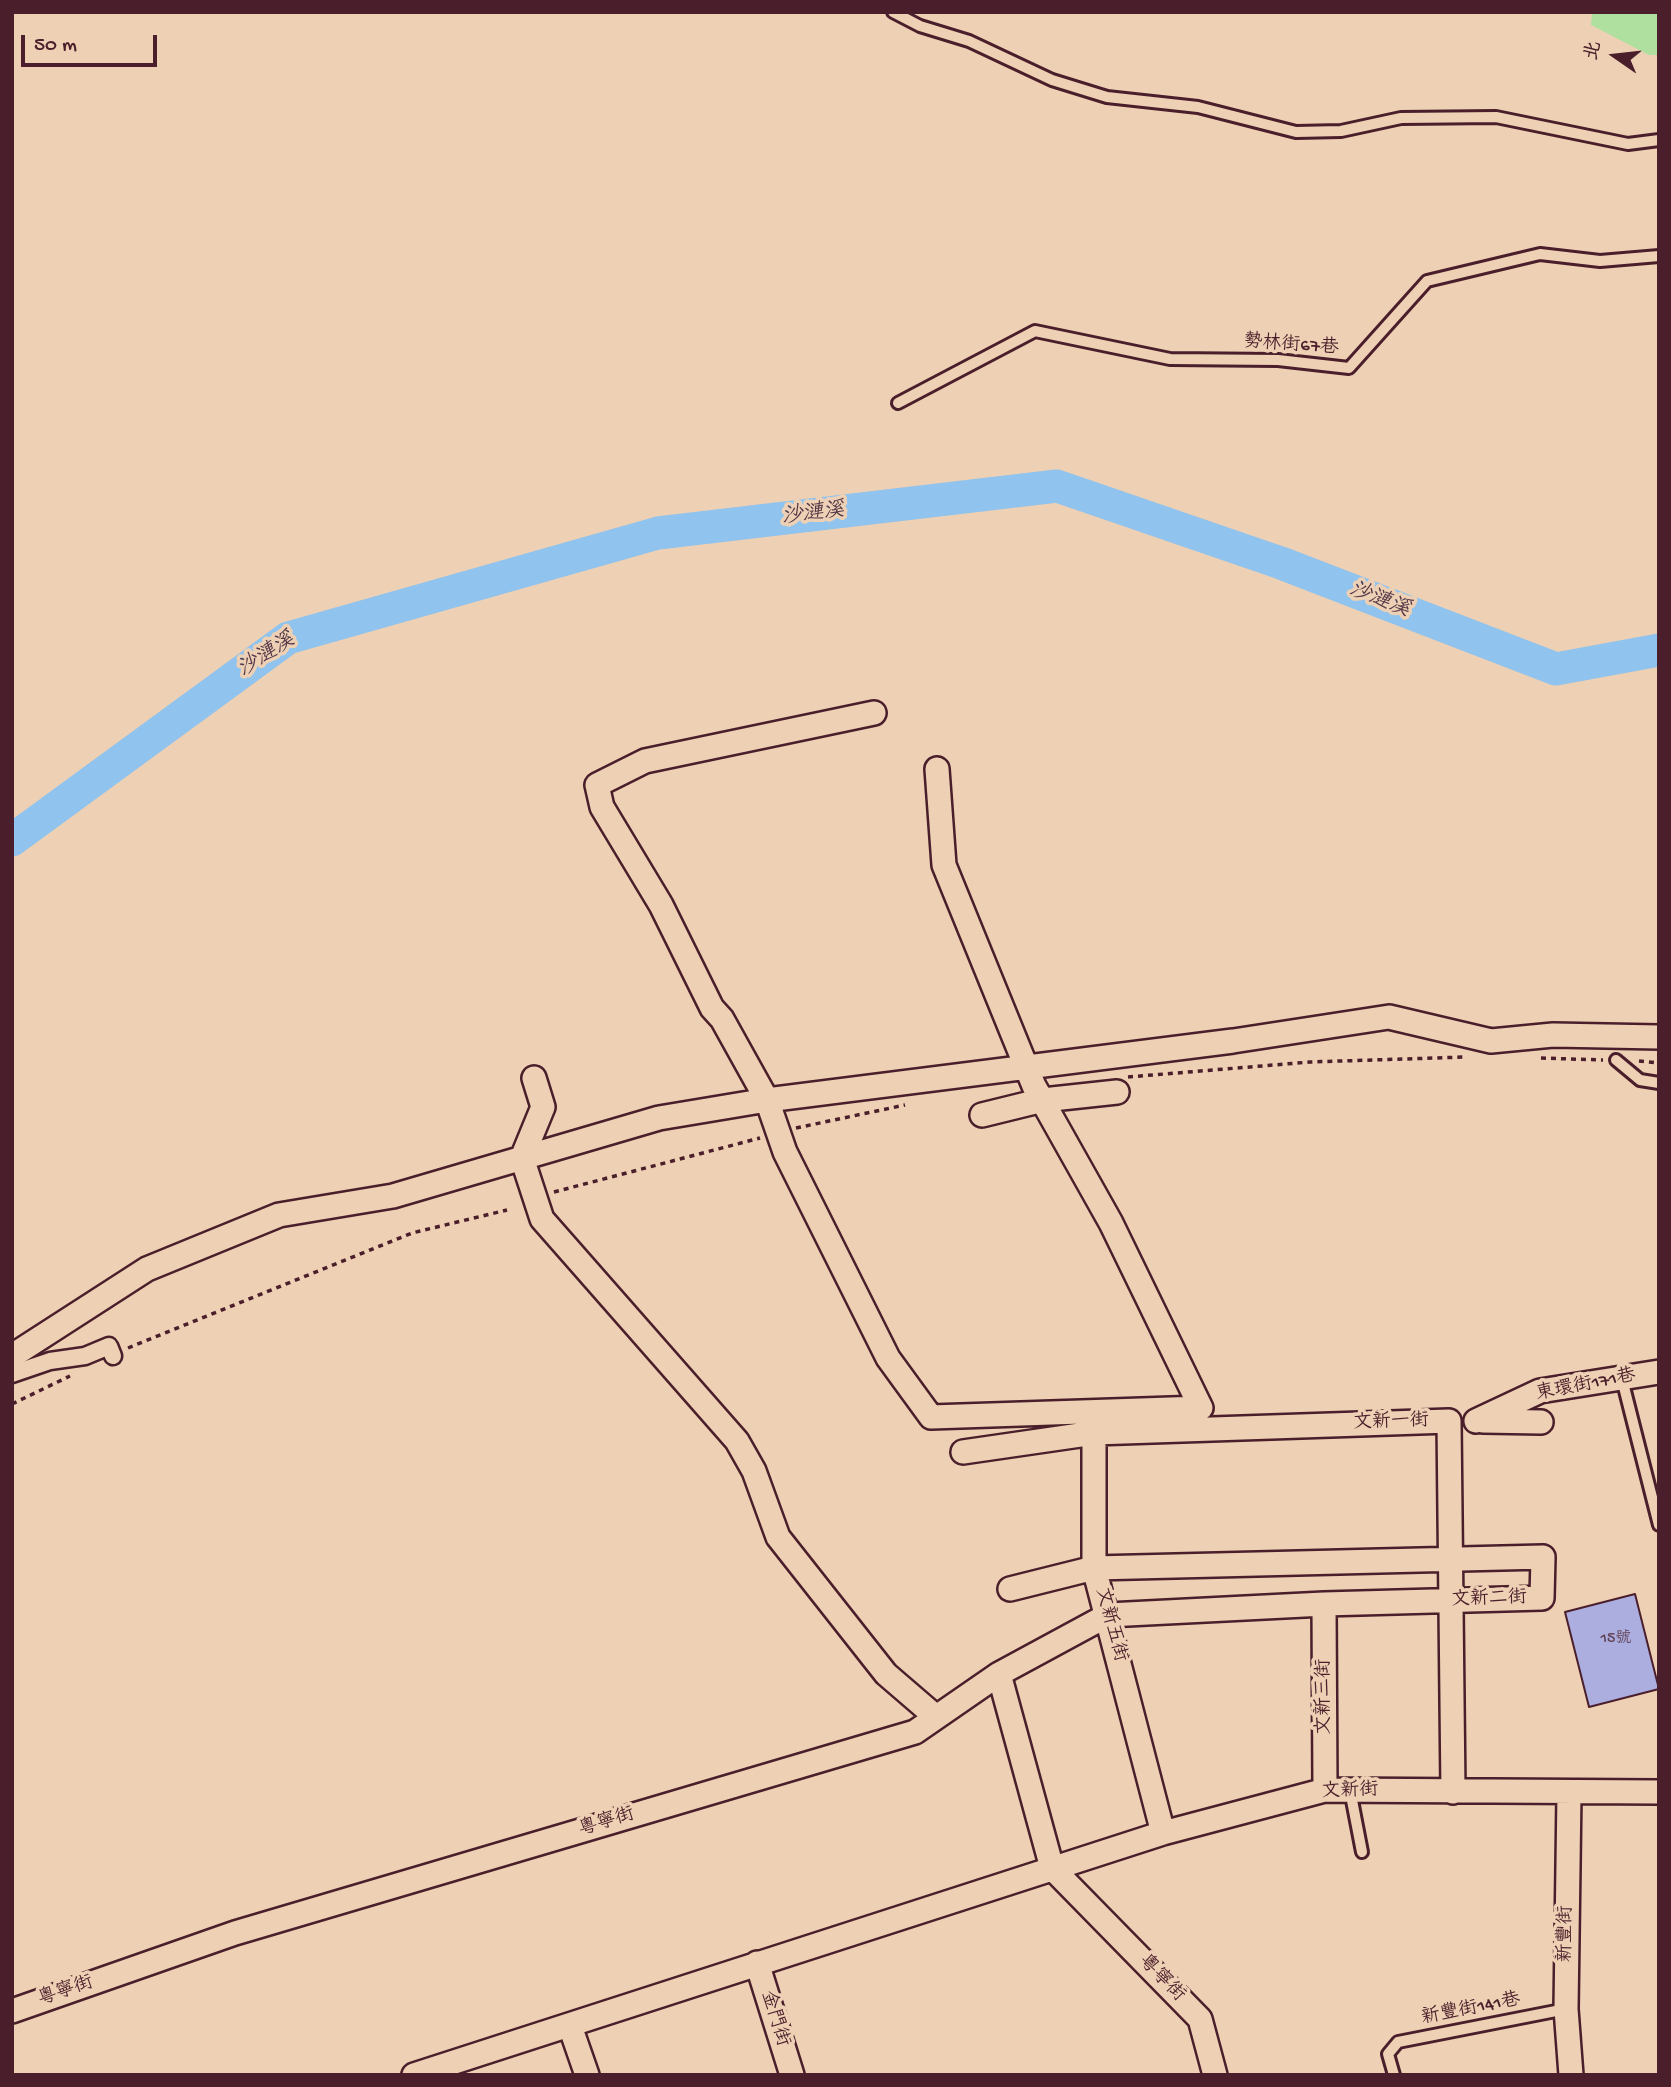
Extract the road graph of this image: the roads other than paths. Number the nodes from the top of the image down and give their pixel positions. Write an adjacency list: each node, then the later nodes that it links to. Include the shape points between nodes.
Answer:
1 (893, 12): 2 (lane, via 1052,80 1107,97 1198,107 1296,132 1341,131 1401,118 1496,117 1629,144)
2 (1659, 140)
3 (1659, 256): 4 (lane, 勢林街67巷, via 1600,261 1539,254 1427,281 1349,368 1278,359 1170,359 1035,331)
4 (898, 403)
5 (874, 713): 13 (street, via 645,761 597,785 602,807)
6 (937, 769): 9 (street, via 944,865)
7 (1659, 1037): 9 (street, via 1553,1035 1491,1041 1389,1017)
8 (1616, 1060): 11 (lane, via 1640,1080)
9 (1025, 1065): 13 (street); 14 (street)
10 (534, 1078): 16 (street, via 543,1107)
11 (1659, 1083)
12 (1121, 1084): 14 (street)
13 (767, 1100): 16 (street, via 659,1118); 25 (street, via 785,1152 888,1357 931,1417)
14 (1043, 1100): 15 (street); 25 (street, via 1111,1223 1201,1408)
15 (982, 1115)
16 (522, 1158): 17 (street, via 393,1196 279,1215 146,1269); 35 (street, via 542,1219 737,1441 754,1471 778,1537 886,1674)
17 (12, 1356)
18 (113, 1356): 20 (street, via 108,1346)
19 (1659, 1372): 21 (street, 東環街171巷)
20 (12, 1374)
21 (1622, 1379): 23 (street, 東環街171巷, via 1540,1391); 27 (lane)
22 (1448, 1421): 23 (street); 25 (street, 文新一街); 28 (street, 文新一街)
23 (1476, 1421): 24 (street)
24 (1541, 1422)
25 (1094, 1423): 26 (street, 文新一街); 29 (street, 文新五街)
26 (963, 1452)
27 (1659, 1524)
28 (1450, 1558): 29 (street, 文新二街); 31 (street, 文新一街); 31 (street, 文新二街, via 1543,1557 1542,1598)
29 (1094, 1568): 30 (street, 文新二街); 33 (street, 文新五街)
30 (1010, 1589)
31 (1450, 1602): 32 (street, 文新二街); 38 (street, 文新一街)
32 (1324, 1604): 33 (street, 文新二街); 36 (street, 文新三街)
33 (1108, 1615): 34 (street, 文新二街); 41 (street, 文新五街)
34 (999, 1674): 35 (street, 粵寧街); 43 (street, 粵寧街)
35 (936, 1717): 46 (street, 粵寧街, via 915,1732 235,1933)
36 (1325, 1790): 37 (street, 文新街); 41 (street, 文新街)
37 (1350, 1790): 38 (street, 文新街); 42 (lane)
38 (1453, 1792): 40 (street, 文新街)
39 (1659, 1792): 40 (street, 文新街)
40 (1569, 1793): 45 (street, 新豐街)
41 (1163, 1833): 43 (street, 文新街)
42 (1362, 1852)
43 (1052, 1868): 44 (street); 51 (street, 粵寧街, via 1200,2019)
44 (757, 1963): 47 (street); 50 (street, 金門街)
45 (1566, 2009): 52 (lane, 新豐街141巷, via 1398,2042 1388,2054); 53 (street, 新豐街)
46 (12, 2011)
47 (570, 2026): 48 (street); 49 (street)
48 (414, 2075)
49 (587, 2075)
50 (792, 2075)
51 (1214, 2075)
52 (1394, 2075)
53 (1571, 2075)

